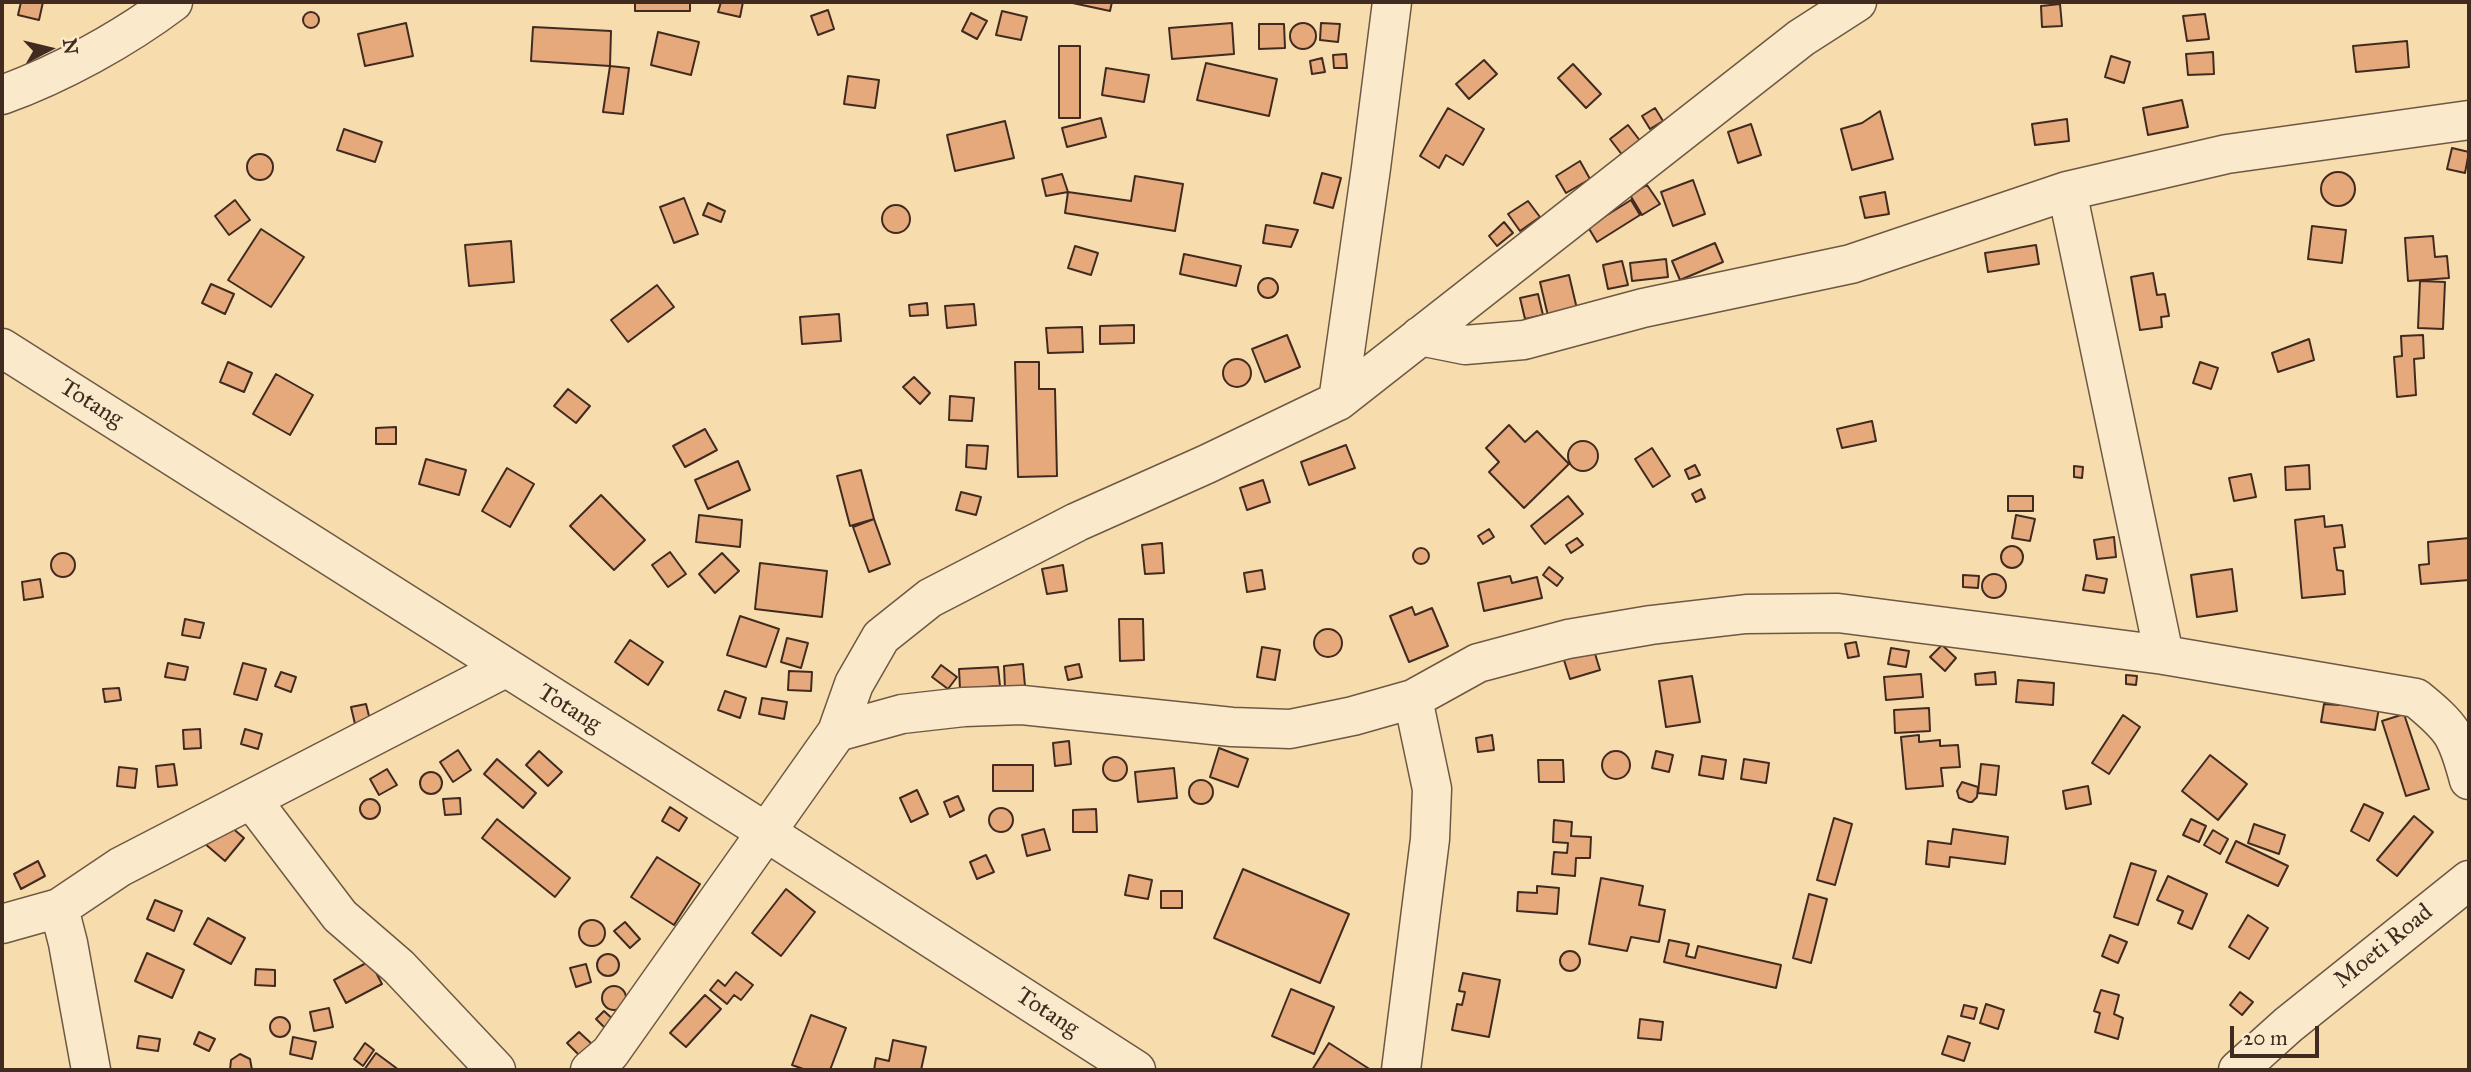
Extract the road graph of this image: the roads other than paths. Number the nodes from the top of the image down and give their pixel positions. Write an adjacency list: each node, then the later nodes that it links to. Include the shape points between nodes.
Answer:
1 (173, 2): 4 (street, via 88,54)
2 (1392, 2): 9 (street)
3 (1857, 2): 7 (street, via 1801,38)
4 (2, 95)
5 (2469, 120): 6 (street, via 2227,154)
6 (2067, 191): 7 (street, via 1851,264 1643,308 1524,340 1465,345); 10 (street)
7 (1420, 336): 9 (street)
8 (7, 361): 11 (street, Totang)
9 (1338, 401): 13 (street, via 1077,522 930,598 881,637 854,684)
10 (2164, 655): 12 (street, via 1838,613 1746,614 1568,639 1478,663); 14 (street, via 2416,698 2444,720 2459,744)
11 (505, 668): 15 (street); 16 (street, Totang)
12 (1413, 699): 13 (street, via 1290,729 1022,705 902,714); 24 (street, via 1432,789)
13 (837, 732): 16 (street)
14 (2469, 780)
15 (251, 799): 18 (street, via 120,867); 21 (street, via 340,916 399,967)
16 (766, 832): 22 (street, via 610,1053); 23 (street, Totang)
17 (2469, 880): 25 (street, Moeti Road)
18 (59, 908): 19 (street); 20 (street)
19 (2, 924)
20 (91, 1070)
21 (496, 1070)
22 (590, 1070)
23 (1136, 1070)
24 (1401, 1070)
25 (2238, 1070)

